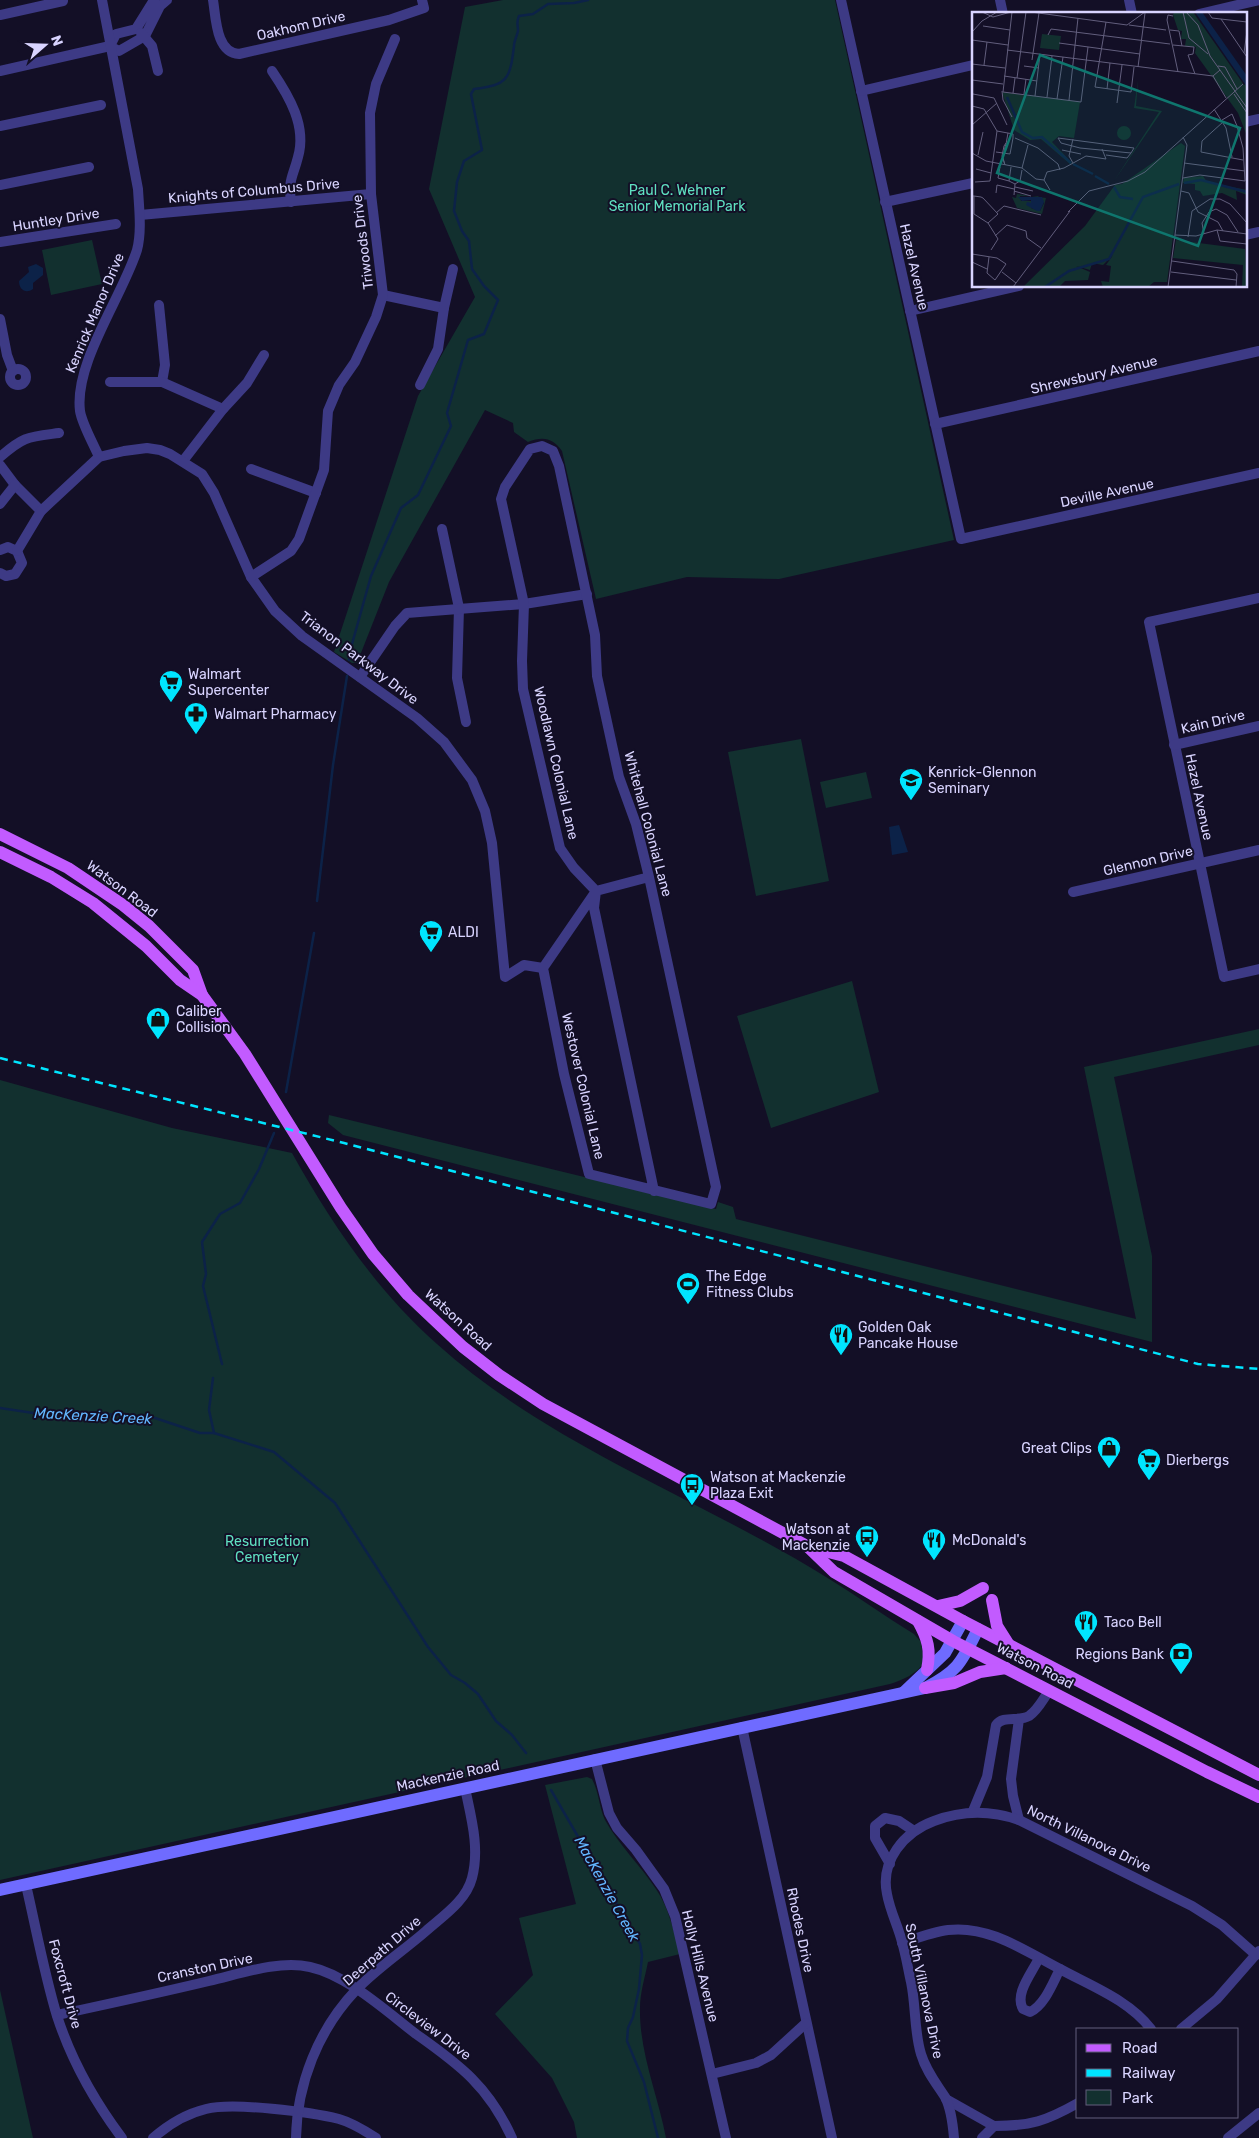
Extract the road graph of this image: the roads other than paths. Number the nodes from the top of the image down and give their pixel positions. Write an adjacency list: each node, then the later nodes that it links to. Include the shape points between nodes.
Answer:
1 (102, 0): 14 (street, Kenrick Manor Drive)
2 (154, 0): 11 (street)
3 (213, 0): 4 (street, Oakhom Drive, via 221,41 231,54 239,54 389,20 424,8)
4 (422, 0)
5 (841, 0): 19 (street, Hazel Avenue)
6 (1259, 0): 9 (street)
7 (64, 1): 10 (street)
8 (165, 1): 12 (street)
9 (1208, 12)
10 (0, 15)
11 (136, 29): 12 (street); 14 (street, via 116,34)
12 (145, 36): 14 (street, via 119,51); 17 (street, via 152,46)
13 (395, 39): 27 (street, Triwoods Drive, via 376,84 370,113)
14 (110, 46): 16 (street); 30 (street, Kenrick Manor Drive, via 138,189)
15 (972, 65): 19 (street)
16 (0, 70)
17 (158, 71)
18 (272, 71): 28 (street, via 286,91 297,116 301,137 299,155 288,185)
19 (861, 91): 29 (street, Hazel Avenue)
20 (101, 105): 23 (street)
21 (1259, 119): 22 (street)
22 (1246, 122)
23 (0, 126)
24 (89, 167): 26 (street)
25 (972, 183): 29 (street)
26 (0, 185)
27 (370, 194): 28 (street, Knights of Columbus Drive); 37 (street, Triwoods Drive)
28 (291, 202): 30 (street, Knights of Columbus Drive)
29 (886, 202): 40 (street, Hazel Avenue)
30 (140, 216): 53 (street, Kenrick Manor Drive, via 138,248 80,385 80,413)
31 (116, 224): 34 (street, Huntley Drive)
32 (1259, 232): 33 (street)
33 (1246, 235)
34 (0, 245)
35 (453, 269): 39 (street)
36 (1010, 288): 40 (street)
37 (383, 295): 39 (street); 59 (street, Triwoods Drive, via 355,362 339,385 328,411 324,470)
38 (159, 305): 46 (street, via 165,365)
39 (444, 308): 47 (street, via 438,349)
40 (910, 311): 49 (street, Hazel Avenue)
41 (0, 319): 44 (street)
42 (1259, 351): 49 (street, Shrewsbury Avenue)
43 (264, 355): 48 (street, via 247,383)
44 (13, 371)
45 (110, 382): 46 (street)
46 (162, 382): 48 (street)
47 (420, 385)
48 (223, 409): 54 (street)
49 (935, 424): 63 (street, Hazel Avenue)
50 (59, 433): 52 (street, via 26,438)
51 (553, 452): 68 (street, Whitehall Colonial Lane, via 559,466); 70 (street, Woodlawn Colonial Lane, via 542,446 530,449 505,487 501,499)
52 (0, 457)
53 (99, 457): 54 (street, Trianon Parkway Drive, via 147,448); 61 (street, Trianon Parkway Drive)
54 (183, 461): 67 (street, Trianon Parkway Drive, via 202,474 214,493)
55 (0, 465): 58 (street)
56 (251, 469): 59 (street)
57 (1259, 473): 63 (street, Deville Avenue)
58 (14, 485): 60 (street); 61 (street)
59 (316, 493): 67 (street, Triwoods Drive, via 299,539 291,551)
60 (0, 504)
61 (42, 511): 65 (street, Trianon Parkway Drive)
62 (442, 529): 71 (street)
63 (960, 539)
64 (0, 550): 65 (street, via 8,547)
65 (17, 551): 66 (street, Trianon Parkway Drive, via 22,563 19,571 11,576)
66 (0, 573)
67 (251, 578): 72 (street, Trianon Parkway Drive, via 275,611 302,636)
68 (587, 594): 70 (street); 80 (street, Whitehall Colonial Lane, via 598,676 619,777 636,824)
69 (1259, 598): 75 (street, Hazel Avenue, via 1149,622)
70 (524, 604): 71 (street); 81 (street, Woodlawn Colonial Lane, via 523,689 560,848)
71 (459, 608): 72 (street, via 407,613); 73 (street, via 457,678)
72 (360, 677): 83 (street, Trianon Parkway Drive, via 444,742 472,780 485,810 492,843 505,977 524,965)
73 (466, 722)
74 (1259, 726): 75 (street, Kain Drive)
75 (1174, 745): 79 (street, Hazel Avenue)
76 (0, 834): 85 (main road, Watson Road, via 68,868 122,904 193,970)
77 (1259, 850): 79 (street, Glennon Drive)
78 (0, 852): 85 (main road, Watson Road, via 44,873 93,903 146,946 180,980)
79 (1199, 863): 82 (street, Glennon Drive); 84 (street, Hazel Avenue, via 1224,977)
80 (649, 877): 81 (street); 86 (street, Whitehall Colonial Lane, via 716,1187 711,1204)
81 (596, 891): 83 (street); 86 (street, via 594,908)
82 (1073, 892)
83 (543, 968): 86 (street, Westover Colonial Lane, via 564,1074 589,1174)
84 (1259, 969)
85 (202, 994): 87 (main road, Watson Road, via 245,1054 359,1235 392,1278 444,1331 491,1370 543,1404)
86 (654, 1191)
87 (806, 1546): 90 (main road, Watson Road, via 844,1556); 91 (main road, Watson Road, via 834,1572)
88 (983, 1588): 90 (main road, via 960,1601)
89 (992, 1600): 95 (main road, via 997,1626)
90 (938, 1606): 92 (main road, Watson Road)
91 (918, 1621): 94 (main road, Watson Road); 98 (main road, via 929,1643)
92 (963, 1621): 93 (main road, Watson Road); 94 (main road)
93 (978, 1629): 95 (main road, Watson Road); 96 (main road, Mackenzie Road)
94 (953, 1641): 96 (main road, Watson Road); 98 (main road)
95 (1009, 1645): 105 (main road, Watson Road)
96 (968, 1648): 97 (main road, Watson Road); 99 (main road, Mackenzie Road, via 951,1673)
97 (1006, 1668): 99 (main road); 100 (main road, Watson Road)
98 (928, 1670): 101 (main road)
99 (925, 1688): 101 (main road, Mackenzie Road)
100 (1049, 1691): 102 (street, via 1037,1709 1028,1717); 107 (main road, Watson Road)
101 (904, 1692): 103 (main road, Mackenzie Road)
102 (1019, 1719): 108 (street, via 1003,1720 996,1725 987,1776); 109 (street, via 1011,1779)
103 (742, 1727): 104 (main road, Mackenzie Road); 121 (street, Rhodes Drive)
104 (595, 1759): 106 (main road, Mackenzie Road); 124 (street, Holly Hills Avenue, via 609,1814 664,1889 675,1916)
105 (1259, 1775)
106 (465, 1788): 112 (main road, Mackenzie Road); 119 (street, Deerpath Drive, via 476,1856 472,1879 464,1896)
107 (1259, 1796)
108 (973, 1811): 109 (street, North Villanova Drive); 110 (street, North Villanova Drive, via 943,1818)
109 (1019, 1820): 116 (street, North Villanova Drive, via 1192,1906)
110 (914, 1831): 111 (street, North Villanova Drive, via 896,1848); 111 (street, via 891,1818 885,1818 875,1826 875,1838)
111 (890, 1864): 114 (street, North Villanova Drive, via 886,1876 887,1893)
112 (26, 1885): 113 (main road, Mackenzie Road); 120 (street, Foxcroft Drive)
113 (0, 1890)
114 (893, 1913): 115 (street, South Villanova Drive)
115 (902, 1942): 117 (street, via 948,1930 975,1930 1004,1939); 125 (street, South Villanova Drive, via 912,1984 921,2053 930,2075)
116 (1258, 1953): 123 (street, via 1217,1999)
117 (1039, 1958): 118 (street); 118 (street, via 1020,1996 1023,2009 1030,2012 1036,2009)
118 (1060, 1968): 122 (street, via 1124,2003)
119 (356, 1990): 120 (street, Cranston Drive, via 334,1976 310,1967 286,1966); 127 (street, Deerpath Drive, via 329,2025 313,2056); 134 (street, Circleview Drive, via 458,2064 487,2093)
120 (57, 2016): 130 (street, Foxcroft Drive, via 92,2092)
121 (806, 2023): 124 (street, via 771,2055 756,2063); 136 (street, Rhodes Drive)
122 (1150, 2028)
123 (1182, 2028)
124 (712, 2074): 135 (street, Holly Hills Avenue)
125 (946, 2099): 129 (street); 137 (street)
126 (1076, 2104): 129 (street, via 1052,2117 1022,2126)
127 (297, 2113): 131 (street, via 230,2105 207,2108 184,2116); 132 (street, Deerpath Drive); 133 (street, via 338,2119 362,2128)
128 (1259, 2113): 139 (street)
129 (994, 2126): 138 (street)
130 (122, 2138)
131 (153, 2138)
132 (296, 2138)
133 (376, 2138)
134 (512, 2138)
135 (726, 2138)
136 (832, 2138)
137 (954, 2138)
138 (982, 2138)
139 (1228, 2138)

